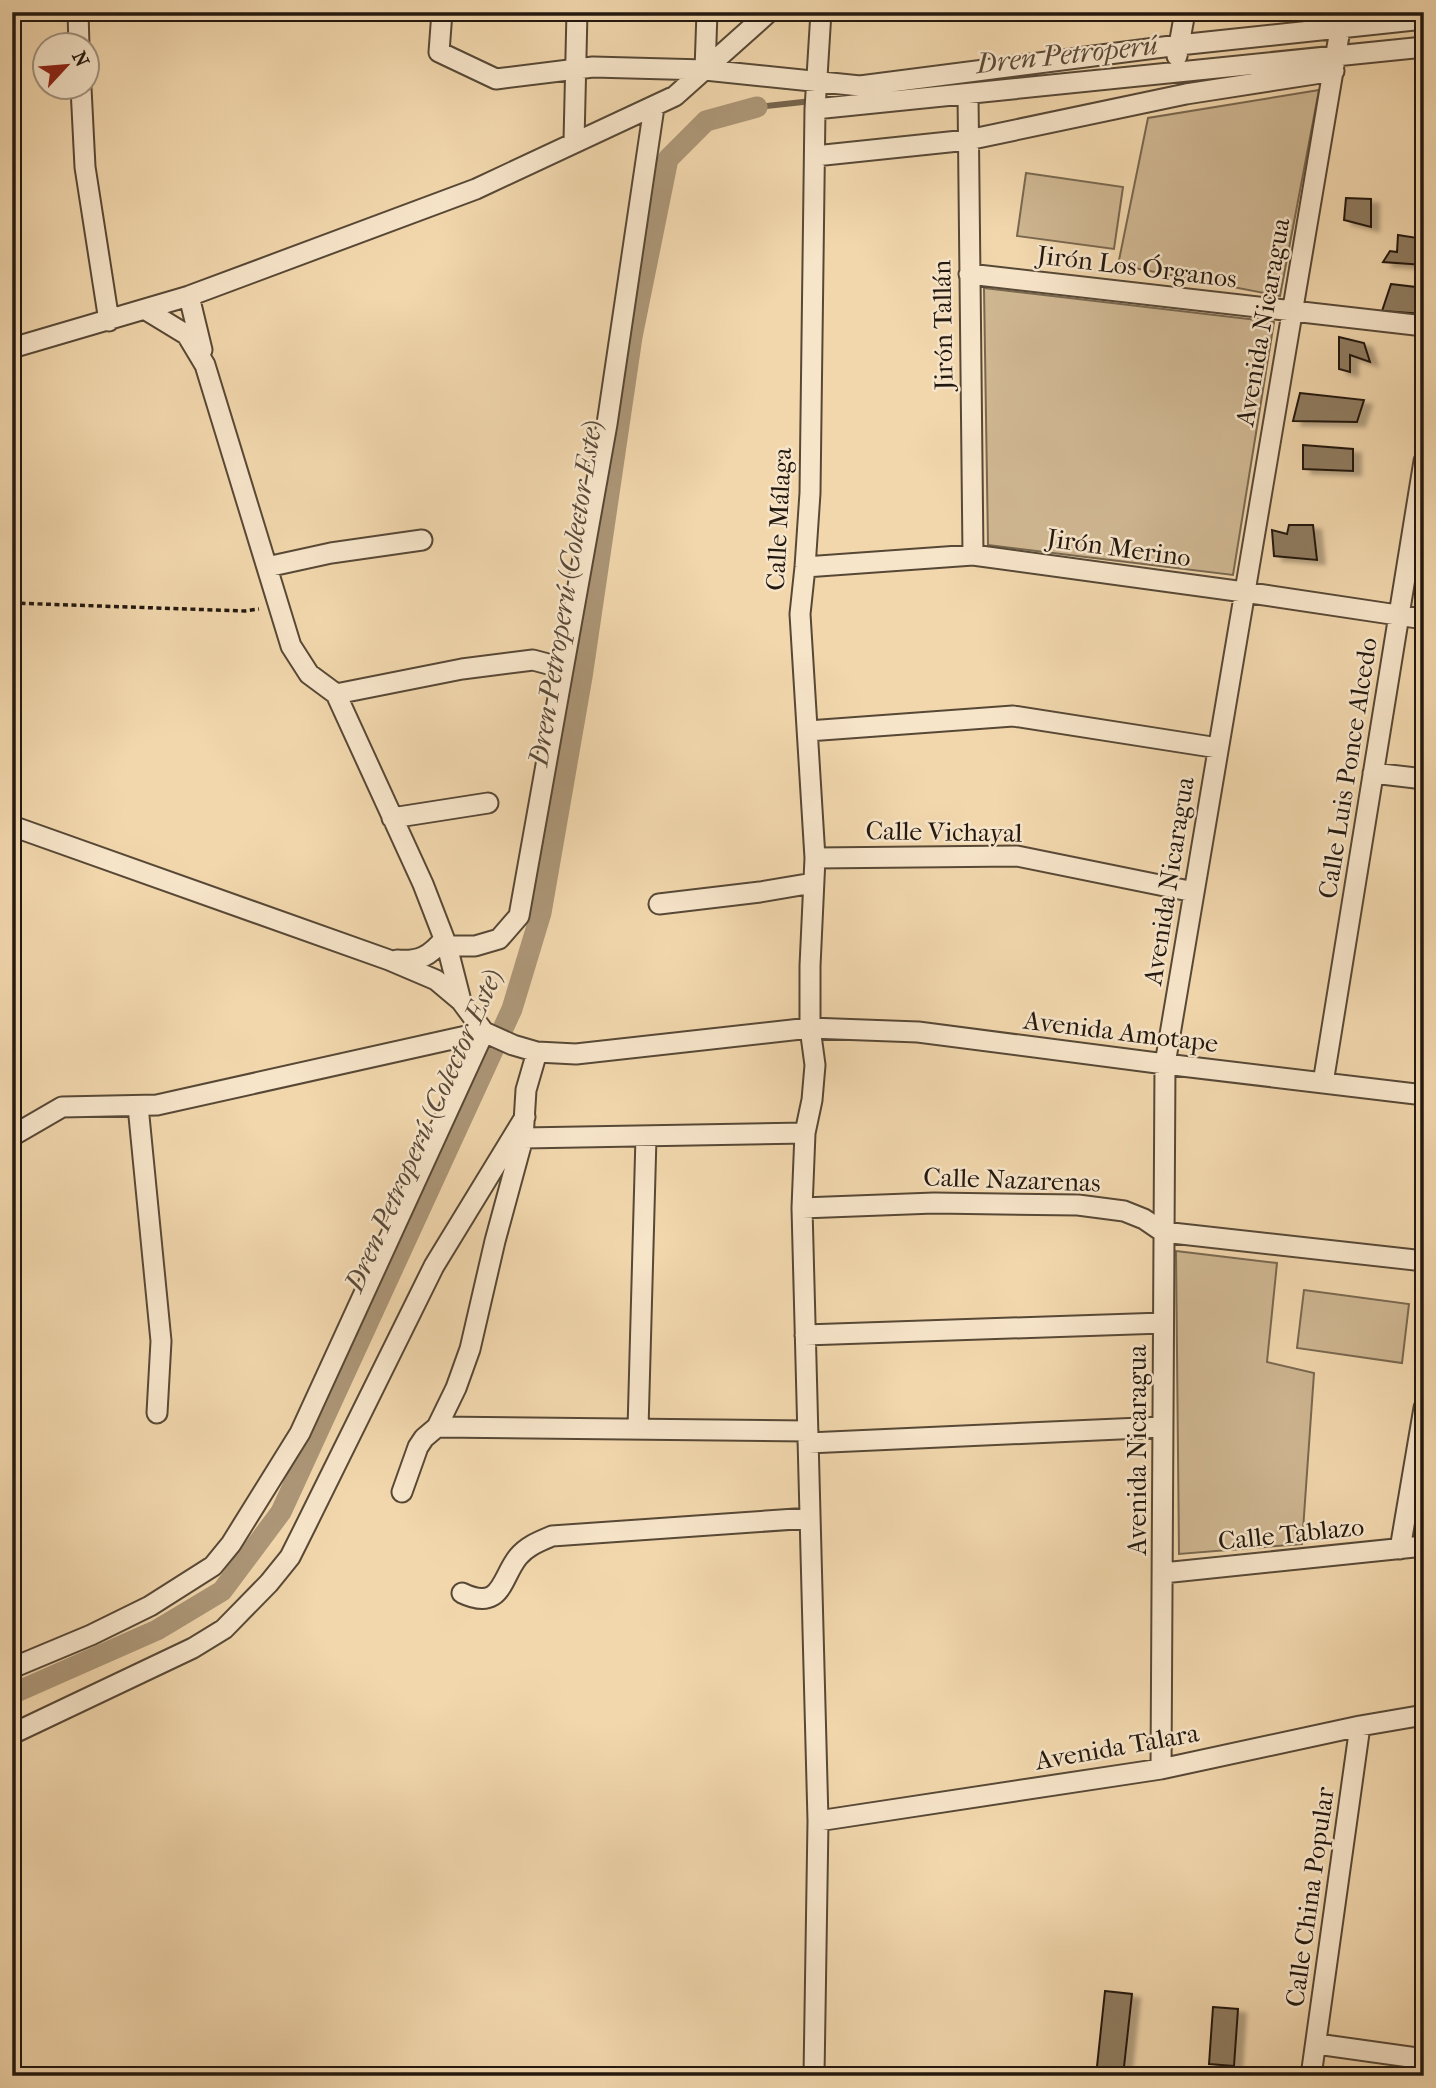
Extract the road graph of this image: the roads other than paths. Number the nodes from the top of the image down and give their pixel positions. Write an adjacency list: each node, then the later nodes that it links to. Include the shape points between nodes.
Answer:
1 (78, 12): 10 (street)
2 (442, 12): 14 (street, via 439,52 465,66 496,79)
3 (577, 12): 14 (street)
4 (707, 12): 15 (street)
5 (769, 12): 15 (street)
6 (821, 12): 17 (street, Calle Málaga)
7 (1185, 12): 11 (street)
8 (1424, 19): 9 (street)
9 (1342, 20): 11 (street); 13 (street, Avenida Nicaragua)
10 (79, 32)
11 (1180, 45): 16 (street); 17 (street, via 860,86)
12 (1424, 47): 13 (street)
13 (1335, 64): 16 (street); 22 (street); 28 (street, Avenida Nicaragua)
14 (575, 70): 15 (street); 23 (street)
15 (705, 70): 17 (street); 20 (street)
16 (1175, 72): 18 (street)
17 (817, 83): 21 (street, Calle Málaga)
18 (968, 93): 21 (street); 22 (street, Jirón Tallán)
19 (83, 102): 29 (street, via 85,167)
20 (654, 107): 23 (street); 41 (street, via 607,424)
21 (815, 109): 24 (street, Calle Málaga)
22 (968, 140): 24 (street); 25 (street, Jirón Tallán)
23 (575, 141): 26 (street, via 476,189)
24 (815, 156): 36 (street, Calle Málaga)
25 (969, 274): 28 (street, Jirón Los Órganos); 35 (street, Jirón Tallán)
26 (189, 296): 27 (street); 32 (street)
27 (146, 310): 29 (street); 32 (street, via 187,335)
28 (1291, 311): 30 (street, Jirón Los Órganos); 38 (street, Avenida Nicaragua)
29 (109, 321): 31 (street)
30 (1424, 326)
31 (12, 348)
32 (205, 365): 37 (street)
33 (1423, 472): 39 (street, Calle Luis Ponce Alcedo)
34 (422, 540): 37 (street)
35 (973, 555): 36 (street, Jirón Merino); 38 (street, Jirón Merino)
36 (805, 567): 43 (street, Calle Málaga, via 800,614)
37 (267, 568): 42 (street, via 291,646 309,674)
38 (1244, 592): 39 (street, Jirón Merino); 44 (street, Avenida Nicaragua)
39 (1399, 615): 40 (street, Jirón Merino); 45 (street, Calle Luis Ponce Alcedo)
40 (1424, 619)
41 (563, 668): 42 (street, via 533,660); 54 (street, via 519,916 499,939 475,946)
42 (336, 694): 48 (street)
43 (808, 731): 44 (street, via 1013,716); 50 (street, Calle Málaga)
44 (1218, 748): 52 (street, Avenida Nicaragua)
45 (1373, 773): 46 (street); 61 (street, Calle Luis Ponce Alcedo)
46 (1424, 779)
47 (488, 803): 48 (street)
48 (392, 818): 54 (street)
49 (12, 827): 55 (street)
50 (815, 858): 51 (street, Calle Málaga); 52 (street, Calle Vichayal, via 1017,856)
51 (813, 883): 53 (street); 57 (street, Calle Málaga)
52 (1194, 892): 60 (street, Avenida Nicaragua)
53 (659, 904)
54 (445, 942): 55 (street, via 413,961); 56 (street)
55 (389, 960): 56 (street, via 436,980)
56 (461, 1001): 58 (street)
57 (810, 1028): 59 (street, Avenida Amotape, via 576,1054); 60 (street, Avenida Amotape, via 918,1032); 65 (street, Calle Málaga, via 815,1065)
58 (484, 1032): 59 (street, Avenida Amotape); 63 (street, via 157,1105); 86 (street, via 300,1433 231,1544 213,1566 150,1606)
59 (537, 1052): 64 (street, via 526,1090)
60 (1165, 1065): 61 (street, Avenida Amotape); 70 (street, Avenida Nicaragua)
61 (1323, 1083): 62 (street, Avenida Amotape)
62 (1424, 1095)
63 (138, 1105): 66 (street, via 62,1107); 75 (street, via 161,1341)
64 (525, 1117): 68 (street); 89 (street, via 434,1266 290,1557 270,1583 224,1629 193,1648)
65 (805, 1133): 67 (street); 69 (street, Calle Málaga)
66 (12, 1136)
67 (646, 1137): 68 (street); 78 (street)
68 (523, 1138): 76 (street, via 470,1349)
69 (802, 1208): 70 (street, Calle Nazarenas, via 934,1203 1078,1205 1124,1211); 73 (street, Calle Málaga)
70 (1163, 1231): 71 (street, Calle Nazarenas); 72 (street, Avenida Nicaragua)
71 (1424, 1261)
72 (1163, 1322): 73 (street); 77 (street, Avenida Nicaragua)
73 (805, 1335): 79 (street, Calle Málaga)
74 (1424, 1408): 83 (street)
75 (157, 1413)
76 (437, 1427): 78 (street); 80 (street, via 418,1447)
77 (1163, 1427): 79 (street); 84 (street, Avenida Nicaragua)
78 (638, 1429): 79 (street)
79 (808, 1437): 81 (street, Calle Málaga)
80 (402, 1492)
81 (810, 1518): 85 (street, via 552,1536 518,1557 499,1592 475,1599); 91 (street, Calle Málaga)
82 (1424, 1546): 83 (street, Calle Tablazo)
83 (1400, 1549): 84 (street, Calle Tablazo)
84 (1163, 1573): 90 (street, Avenida Nicaragua)
85 (463, 1593)
86 (12, 1668)
87 (1424, 1716): 88 (street, Avenida Talara)
88 (1360, 1726): 90 (street, Avenida Talara); 92 (street, Calle China Popular)
89 (12, 1734)
90 (1161, 1769): 91 (street, Avenida Talara)
91 (818, 1821): 94 (street, Calle Málaga)
92 (1317, 2044): 93 (street); 95 (street, Calle China Popular)
93 (1424, 2059)
94 (814, 2076)
95 (1311, 2076)

